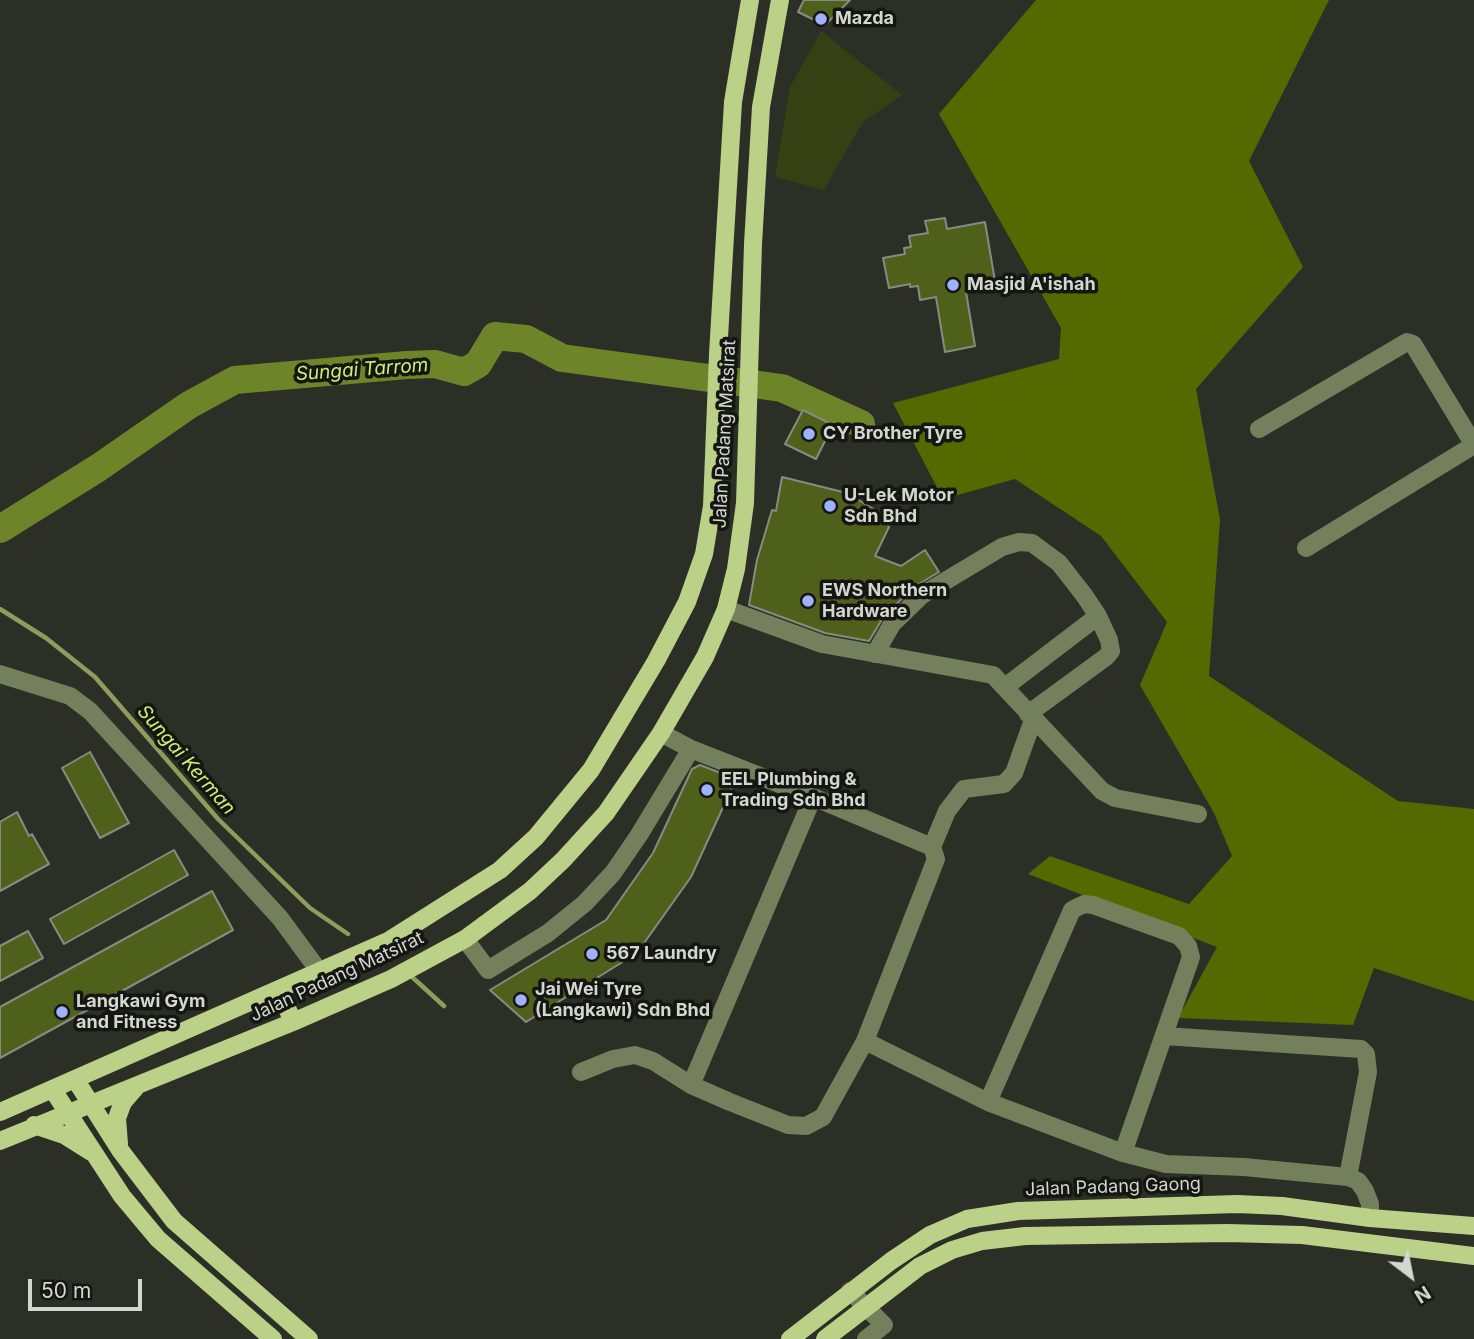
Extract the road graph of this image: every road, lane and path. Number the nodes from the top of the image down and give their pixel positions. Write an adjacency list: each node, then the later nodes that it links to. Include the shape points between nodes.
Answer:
1 (750, 0): 17 (main road, Jalan Padang Matsirat, via 733,102 712,506 704,554 687,602 591,770 536,837 500,870 388,941)
2 (780, 0): 5 (main road, Jalan Padang Matsirat, via 761,107 746,503)
3 (1259, 429): 4 (street, via 1407,342 1413,344 1474,445)
4 (1306, 548)
5 (726, 610): 7 (street, via 822,644); 11 (main road, Jalan Padang Matsirat)
6 (1098, 616): 7 (street, via 1059,563 1032,544 1019,542 1002,547 922,595 892,624); 9 (street); 10 (street, via 1111,651)
7 (875, 654): 9 (street, via 986,672)
8 (0, 674): 17 (street, via 70,696 90,711 280,918)
9 (1005, 687): 10 (street)
10 (1030, 717): 14 (street, via 1108,795); 15 (street, via 1013,773 1004,783 964,789 947,811)
11 (661, 733): 12 (street); 16 (main road, Jalan Padang Matsirat, via 606,813 563,860)
12 (691, 749): 13 (street); 16 (street, via 613,873 584,903 548,933 488,970)
13 (813, 797): 15 (street); 24 (street)
14 (1198, 814)
15 (932, 847): 21 (street, via 936,859)
16 (465, 939): 19 (main road, Jalan Padang Matsirat, via 391,979)
17 (318, 971): 18 (main road, Jalan Padang Matsirat)
18 (279, 989): 19 (main road); 23 (main road, Jalan Padang Matsirat)
19 (293, 1022): 25 (main road, Jalan Padang Matsirat)
20 (1164, 1036): 27 (street, via 1191,957 1188,946 1179,936 1084,904 1072,910); 34 (street); 36 (street, via 1361,1049 1368,1072)
21 (865, 1041): 24 (street, via 823,1117 806,1126 788,1125); 27 (street)
22 (582, 1072): 24 (street, via 635,1055)
23 (75, 1079): 26 (main road, Jalan Padang Matsirat); 28 (main road)
24 (691, 1085)
25 (135, 1087): 28 (main road, Jalan Padang Matsirat); 33 (main road, via 117,1118)
26 (53, 1090): 29 (main road, Jalan Padang Matsirat); 30 (main road)
27 (988, 1102): 34 (street)
28 (92, 1104): 30 (main road, Jalan Padang Matsirat); 33 (main road)
29 (0, 1112)
30 (68, 1113): 31 (main road, Jalan Padang Matsirat); 35 (main road)
31 (34, 1125): 32 (main road, Jalan Padang Matsirat); 35 (main road, via 64,1135)
32 (0, 1141)
33 (120, 1150): 43 (main road, via 174,1221)
34 (1123, 1153): 36 (street, via 1166,1164)
35 (99, 1159): 42 (main road, via 121,1196 158,1239)
36 (1348, 1177): 37 (street, via 1365,1191)
37 (1370, 1218): 38 (main road, Jalan Padang Gaong); 40 (main road, Jalan Padang Gaong, via 1237,1204 1018,1211 967,1219 930,1235)
38 (1474, 1226)
39 (1474, 1255): 41 (main road, via 1302,1236 1025,1236 952,1250 920,1266)
40 (850, 1292): 41 (street); 44 (main road, Jalan Padang Gaong)
41 (866, 1306): 45 (main road); 46 (street, via 884,1325)
42 (273, 1339)
43 (309, 1339)
44 (790, 1339)
45 (825, 1339)
46 (866, 1339)

